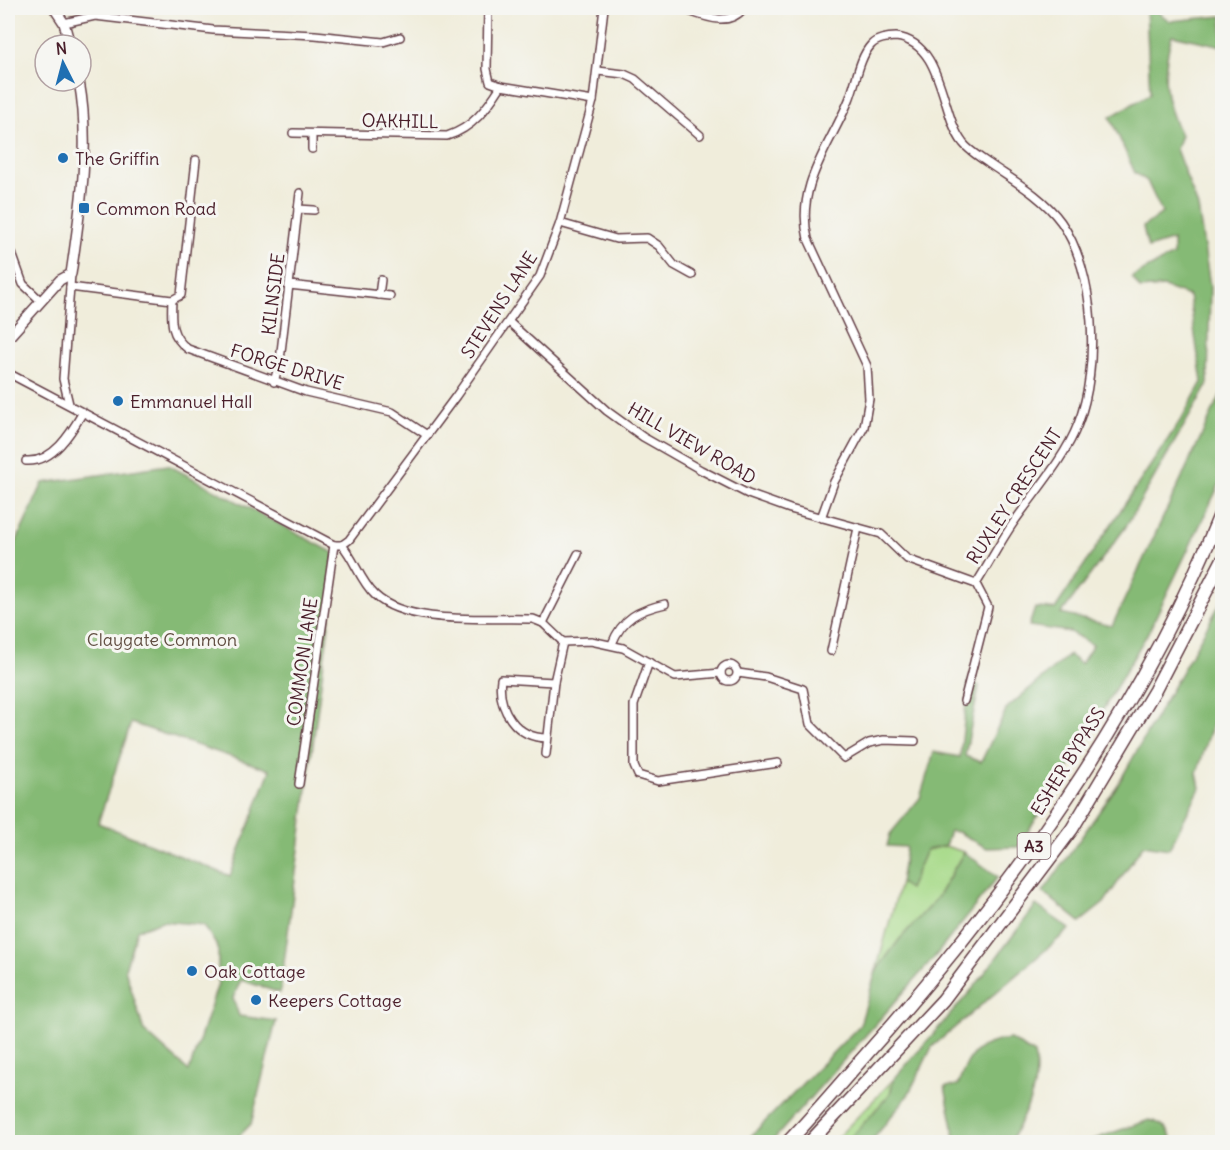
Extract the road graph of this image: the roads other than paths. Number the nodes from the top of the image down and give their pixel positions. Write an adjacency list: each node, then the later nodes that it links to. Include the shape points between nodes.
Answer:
1 (54, 8): 6 (street)
2 (488, 8): 10 (street, via 488,79)
3 (604, 8): 9 (street, STEVENS LANE)
4 (680, 8): 5 (street, via 722,20)
5 (744, 8)
6 (64, 23): 7 (street); 8 (street, via 95,16 213,30 383,42)
7 (67, 33)
8 (400, 37)
9 (598, 71): 12 (street, STEVENS LANE); 15 (street, via 635,79)
10 (501, 86): 12 (street); 14 (street, OAKHILL, via 479,117 466,129 447,136)
11 (81, 93): 23 (street, via 83,175)
12 (593, 100): 21 (street, STEVENS LANE)
13 (293, 133): 14 (street, OAKHILL)
14 (312, 135): 16 (street)
15 (700, 135)
16 (312, 149)
17 (196, 160): 30 (street, via 183,291)
18 (300, 193): 19 (street, KILNSIDE)
19 (298, 209): 20 (street); 26 (street, KILNSIDE)
20 (314, 210)
21 (560, 223): 24 (street, via 616,240 647,238 674,265); 32 (street, STEVENS LANE, via 540,276)
22 (8, 242): 31 (street, via 23,285)
23 (71, 274): 27 (street); 31 (street)
24 (692, 275)
25 (381, 280): 28 (street)
26 (289, 285): 28 (street); 35 (street, KILNSIDE)
27 (70, 286): 30 (street); 36 (street, via 63,379)
28 (379, 295): 29 (street)
29 (390, 296)
30 (172, 300): 35 (street, FORGE DRIVE, via 171,327 179,342)
31 (41, 301): 33 (street)
32 (509, 322): 38 (street, STEVENS LANE); 41 (street, HILL VIEW ROAD, via 607,411 643,436 748,494)
33 (8, 338)
34 (8, 373): 36 (street)
35 (274, 382): 38 (street, FORGE DRIVE, via 392,412)
36 (69, 404): 37 (street)
37 (83, 412): 39 (street, via 50,454 38,462); 43 (street)
38 (427, 435): 43 (street, STEVENS LANE, via 349,540)
39 (26, 461)
40 (1222, 510): 60 (highway, ESHER BYPASS / A3, via 1208,546 1142,676 1058,814 926,987)
41 (821, 518): 42 (street, RUXLEY CRESCENT); 46 (street, RUXLEY CRESCENT, via 834,482 864,428 869,399 867,366 808,239 804,222 806,201 817,162 849,101 865,54 872,43 898,38 916,46 929,58 962,142 1043,200 1062,224 1085,280 1092,322 1091,359 1078,424)
42 (858, 528): 46 (street, RUXLEY CRESCENT, via 882,534 907,559); 51 (street)
43 (338, 545): 48 (street, via 369,589 388,605 421,614 533,619); 59 (street, COMMON LANE)
44 (578, 554): 48 (street)
45 (1222, 561): 61 (highway, ESHER BYPASS / A3, via 1155,690 1072,829 943,1000)
46 (976, 584): 54 (street, via 988,607)
47 (665, 604): 50 (street, via 634,614 616,633)
48 (543, 623): 49 (street)
49 (563, 642): 50 (street); 53 (street)
50 (612, 644): 52 (street)
51 (831, 651)
52 (649, 662): 56 (street, via 675,677 721,674 727,666 738,673 803,689 810,724 844,758 870,743); 58 (street, via 634,705 634,766 638,775 658,781)
53 (554, 682): 55 (street); 55 (street, via 501,680 500,689 514,723 528,736)
54 (964, 701)
55 (547, 738): 57 (street)
56 (915, 741)
57 (546, 754)
58 (778, 764)
59 (299, 784)
60 (788, 1143)
61 (810, 1143)

